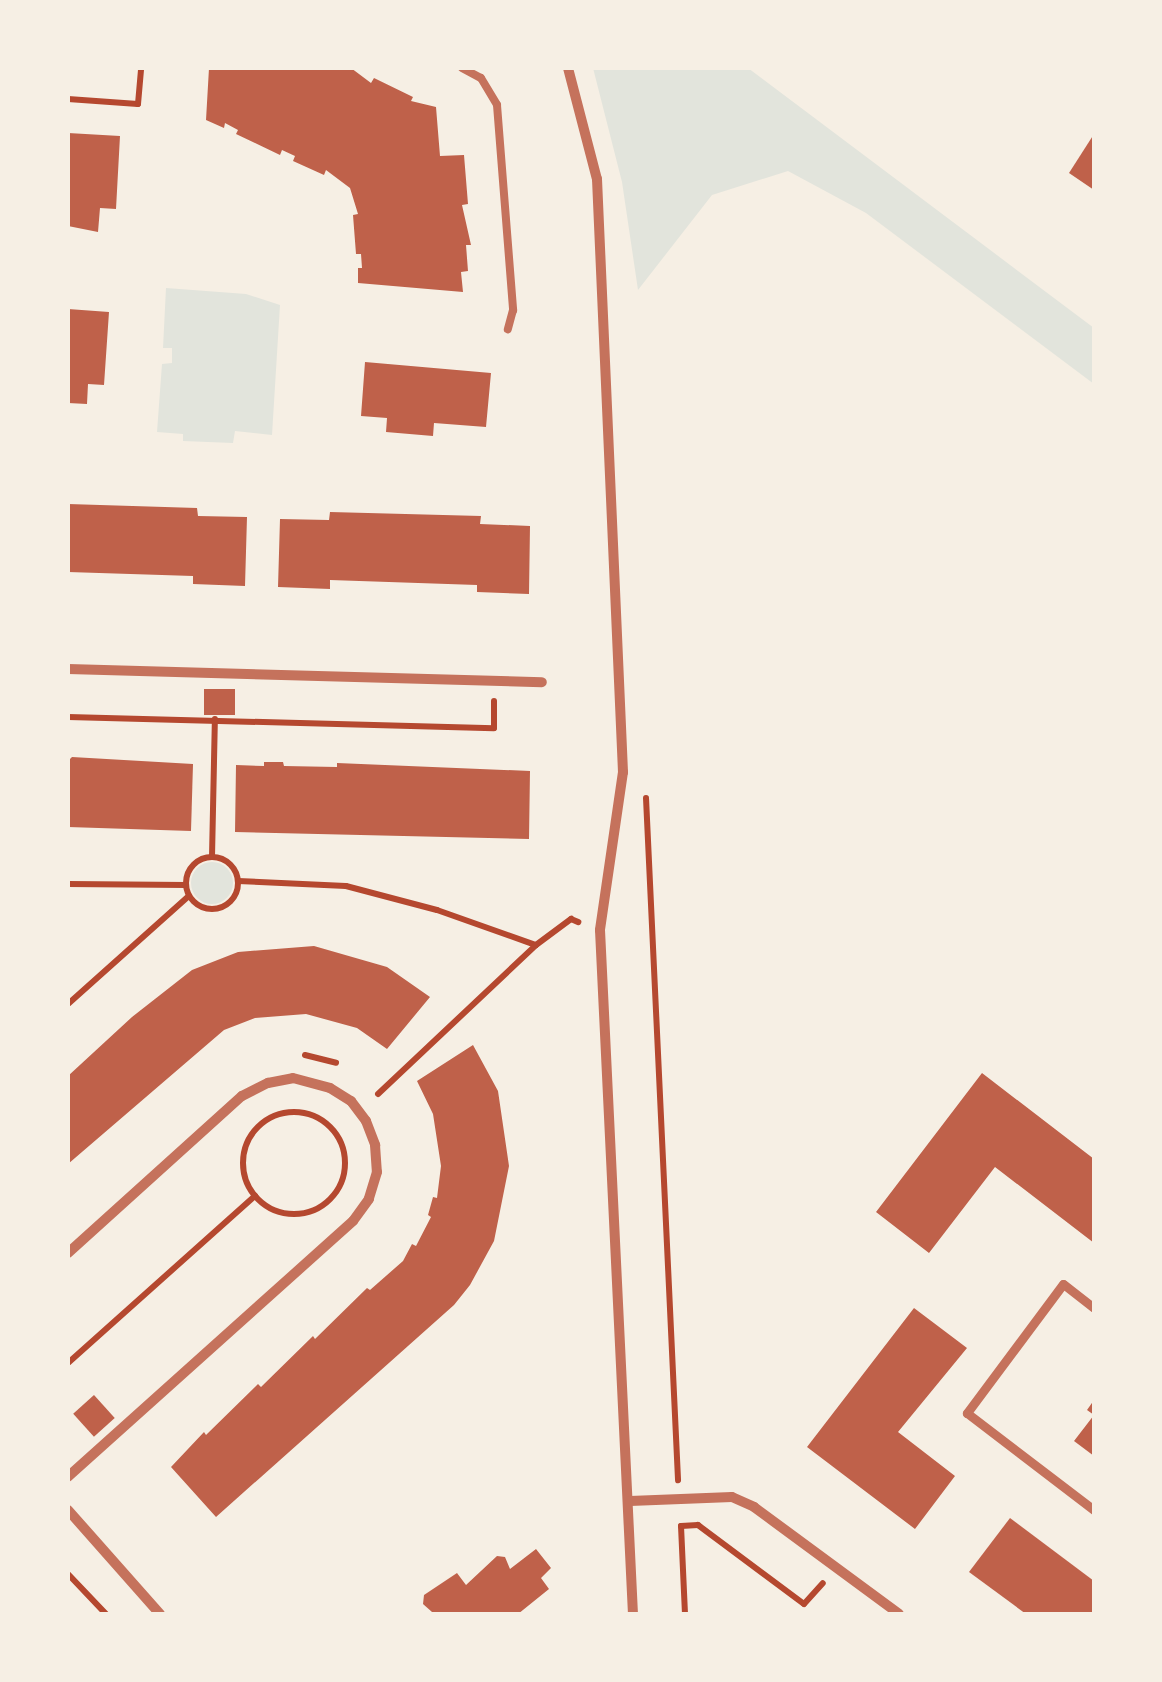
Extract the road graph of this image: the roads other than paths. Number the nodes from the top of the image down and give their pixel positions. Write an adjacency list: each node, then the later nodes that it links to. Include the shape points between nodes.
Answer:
1 (462, 68): 3 (lane, via 481,78 497,105 513,310)
2 (568, 68): 9 (street, via 597,179 623,772 600,930)
3 (508, 329)
4 (68, 668): 5 (street)
5 (542, 682)
6 (68, 1253): 8 (street, via 242,1096 268,1083 293,1078 330,1088 366,1121 378,1172 352,1221)
7 (1094, 1308): 11 (street, via 1064,1284 966,1413)
8 (68, 1477)
9 (630, 1501): 13 (street); 14 (street, via 732,1497)
10 (68, 1510): 12 (street)
11 (1094, 1510)
12 (160, 1614)
13 (633, 1614)
14 (898, 1614)

